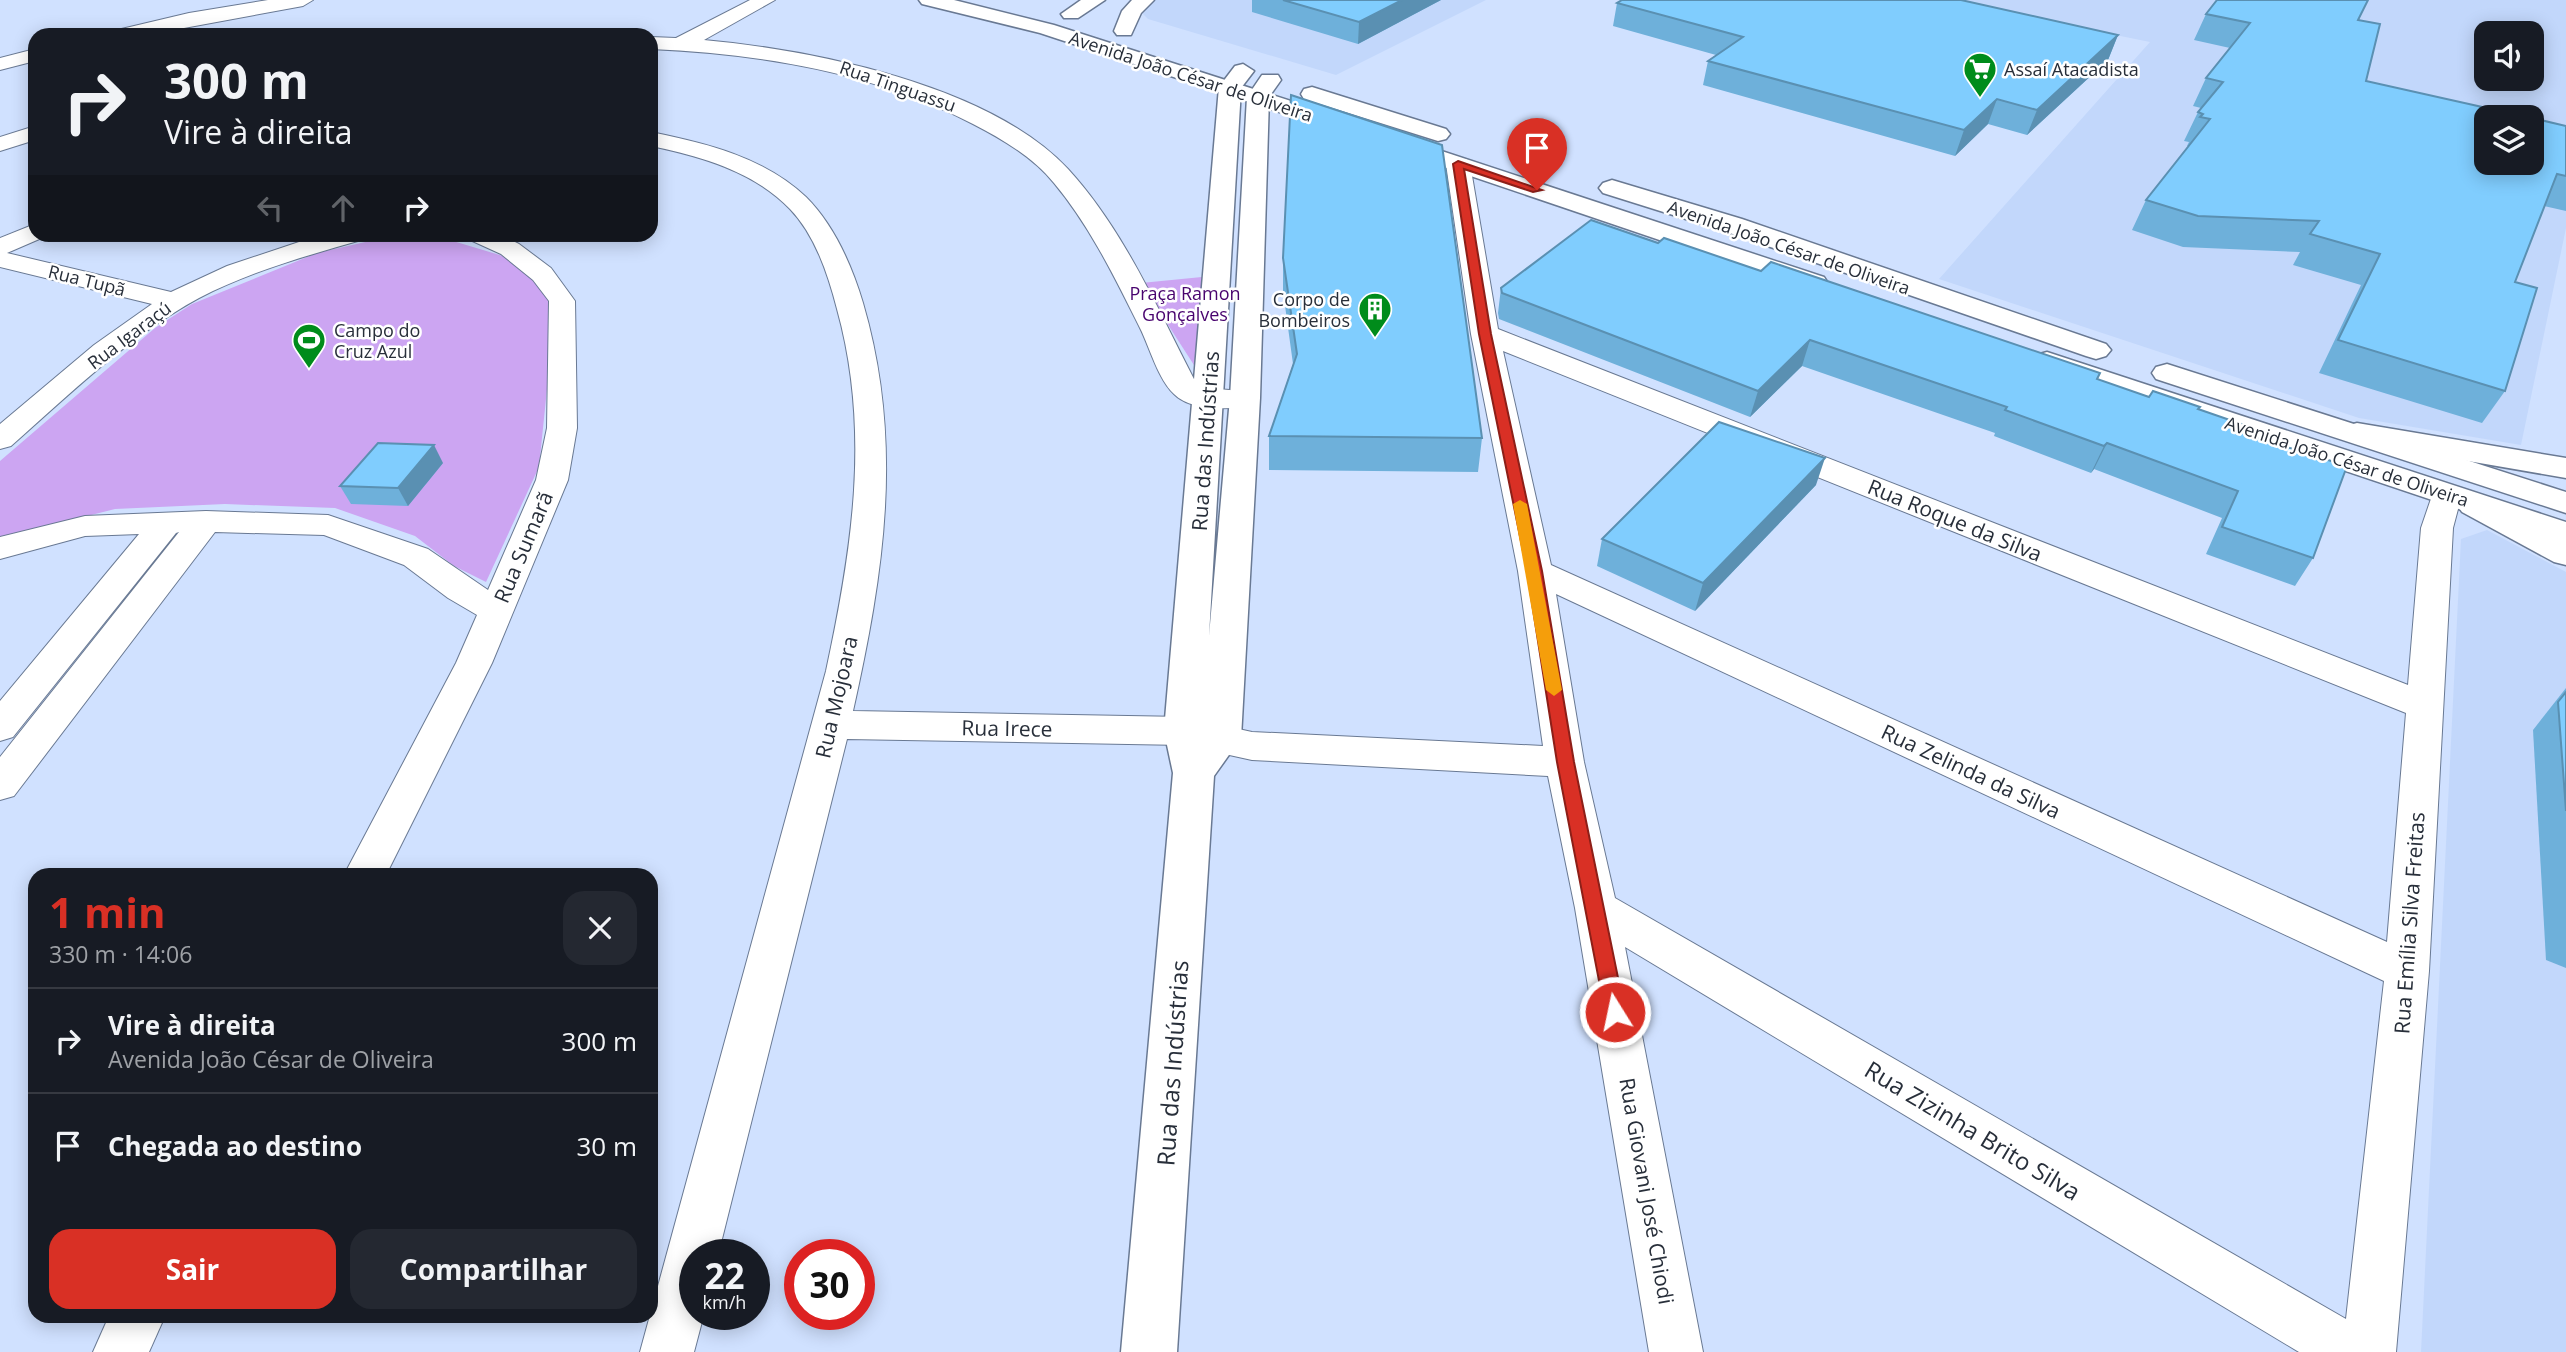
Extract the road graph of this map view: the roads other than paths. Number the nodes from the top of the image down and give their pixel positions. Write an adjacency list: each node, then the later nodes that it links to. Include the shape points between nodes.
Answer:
1 (303, 0): 8 (street)
2 (765, 0): 11 (street)
3 (929, 0): 17 (main road, Avenida João César de Oliveira)
4 (1009, 0): 7 (main road, Avenida João César de Oliveira)
5 (1095, 0): 7 (main road)
6 (1143, 0): 9 (main road, via 1132,11)
7 (1071, 14): 9 (main road, Avenida João César de Oliveira)
8 (150, 28)
9 (1124, 31): 17 (main road, Avenida João César de Oliveira)
10 (658, 43): 11 (street, Rua Tinguassu)
11 (679, 44): 15 (street); 32 (street, Rua Tinguassu, via 836,65 958,106 1012,136 1061,176 1108,243 1184,388 1189,394)
12 (0, 54): 13 (street)
13 (28, 54)
14 (28, 56): 16 (street)
15 (658, 57)
16 (0, 64)
17 (1237, 79): 18 (main road, Avenida João César de Oliveira); 32 (main road, Rua das Indústrias)
18 (1264, 89): 22 (main road, Avenida João César de Oliveira); 33 (main road, Rua das Indústrias); 34 (main road, Avenida João César de Oliveira, via 1733,225 1963,306)
19 (28, 135): 21 (street)
20 (658, 140): 48 (street, Rua Mojoara, via 701,149 762,176 800,204 826,242 847,293 864,365 873,464 864,568)
21 (0, 144)
22 (1458, 164): 28 (main road, Avenida João César de Oliveira); 30 (street, Rua Giovani José Chiodi)
23 (28, 235): 26 (street)
24 (325, 242): 29 (street, Rua Igaraçú)
25 (495, 242): 46 (street, Rua Sumarã, via 542,274 562,301 562,428 552,480)
26 (0, 247)
27 (0, 259): 29 (street, Rua Tupã)
28 (1838, 291)
29 (174, 301): 35 (street, Rua Igaraçú, via 134,326)
30 (1485, 334): 45 (street, Rua Giovani José Chiodi); 47 (street, Rua Roque da Silva)
31 (2020, 352): 36 (main road, Avenida João César de Oliveira)
32 (1208, 398): 33 (street); 50 (main road, Rua das Indústrias)
33 (1245, 398): 50 (main road, Rua das Indústrias)
34 (2347, 431): 36 (main road, via 2351,446 2342,453); 37 (main road); 39 (main road, Avenida João César de Oliveira)
35 (0, 440)
36 (2321, 452): 38 (main road, Avenida João César de Oliveira)
37 (2566, 468)
38 (2455, 497): 42 (main road, Avenida João César de Oliveira); 44 (main road); 47 (street, Rua Emília Silva Freitas, via 2437,528)
39 (2566, 503)
40 (206, 521): 41 (street); 46 (street, via 328,525 416,557); 52 (street)
41 (167, 522): 43 (street, via 85,526); 49 (street)
42 (2566, 534)
43 (0, 548)
44 (2566, 554)
45 (1535, 571): 51 (street, Rua Giovani José Chiodi); 55 (street, Rua Zelinda da Silva)
46 (496, 610): 53 (street, Rua Sumarã, via 474,663)
47 (2425, 706): 55 (street, Rua Emília Silva Freitas)
48 (831, 724): 50 (street, Rua Irece); 58 (street, Rua Mojoara)
49 (0, 727)
50 (1199, 748): 51 (street, Rua Irece, via 1252,746); 59 (main road, Rua das Indústrias)
51 (1565, 762): 54 (street, Rua Giovani José Chiodi)
52 (0, 785)
53 (369, 868)
54 (1596, 908): 60 (street, Rua Giovani José Chiodi); 61 (street, Rua Zizinha Brito Silva)
55 (2407, 971): 62 (street, Rua Emília Silva Freitas)
56 (134, 1323): 57 (street)
57 (120, 1352)
58 (667, 1352)
59 (1149, 1352)
60 (1676, 1352)
61 (2350, 1352)
62 (2369, 1352)

